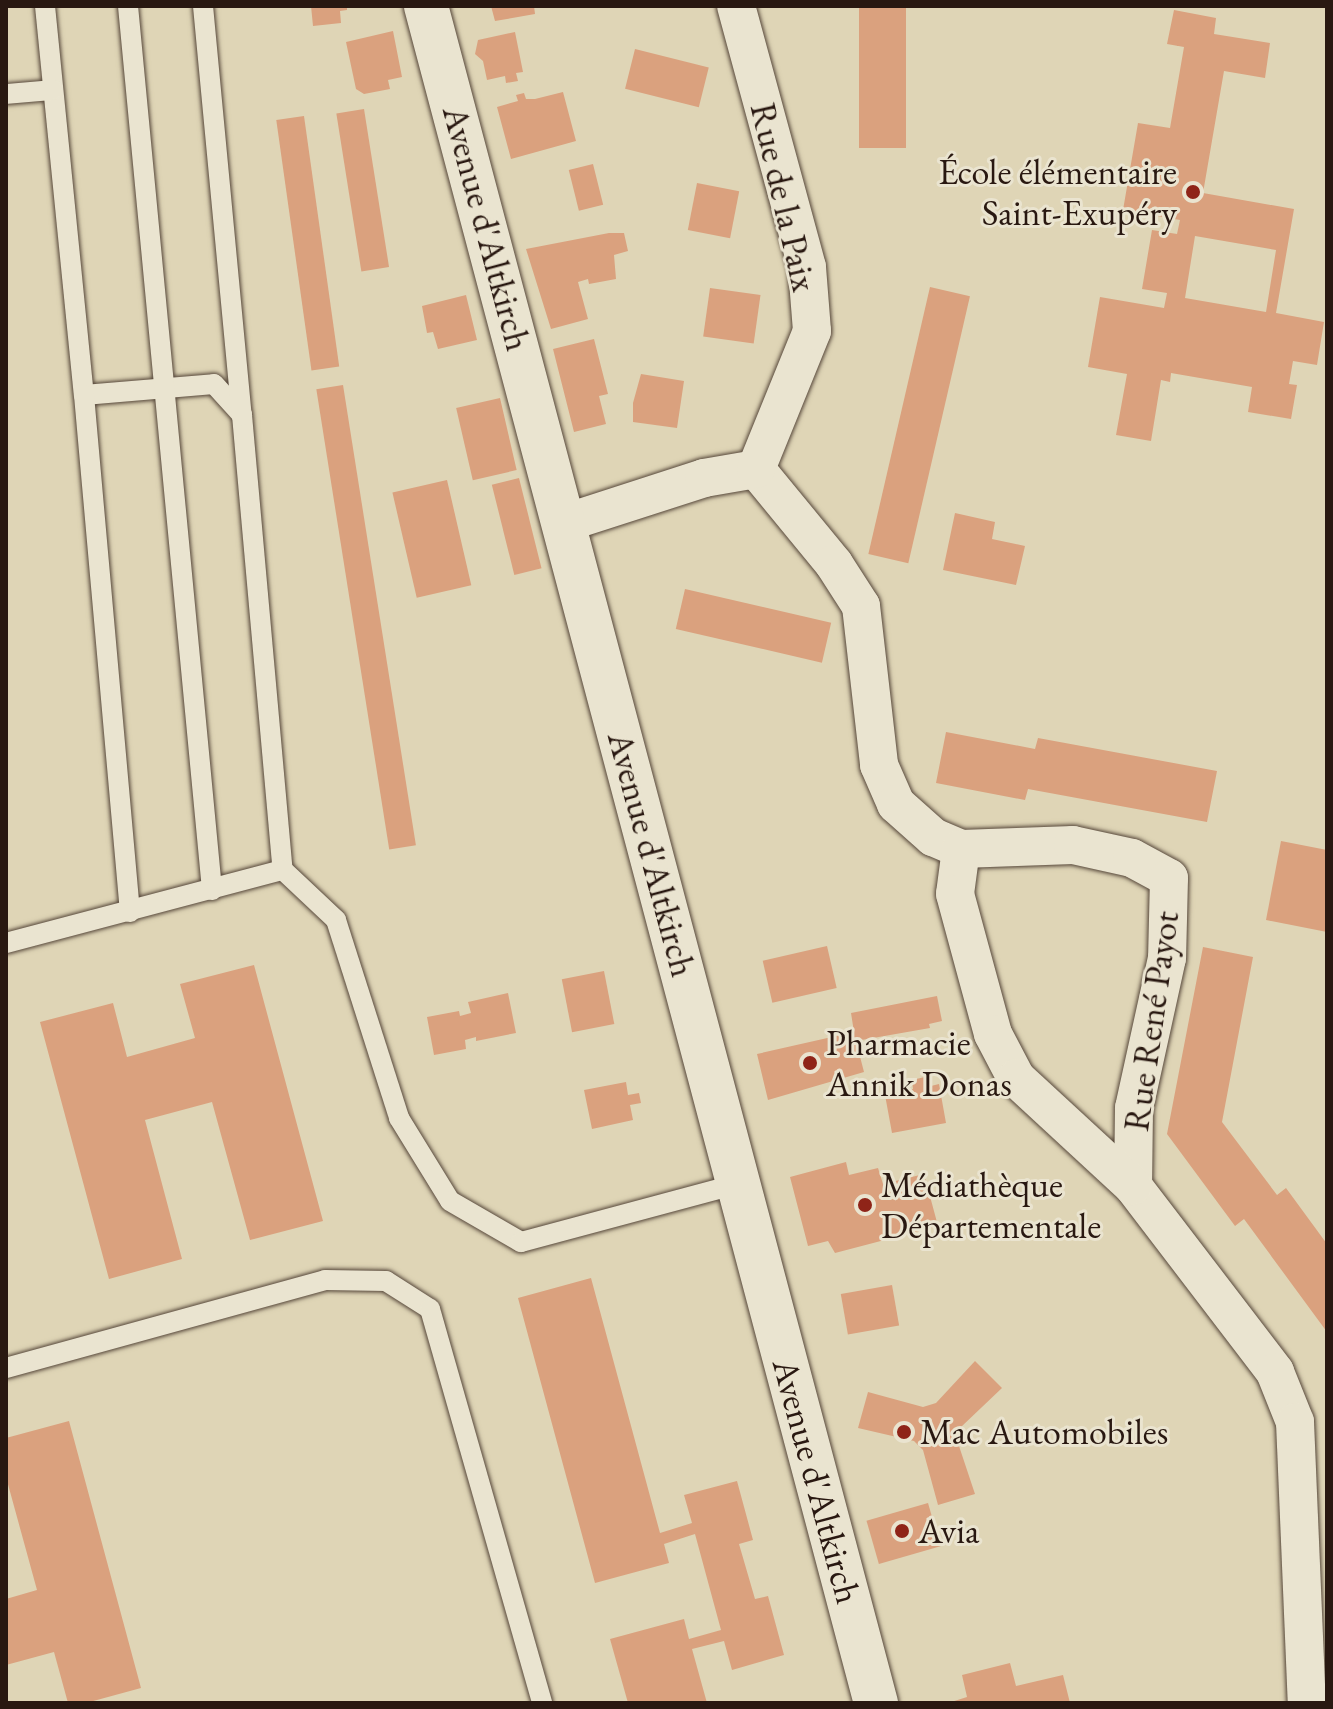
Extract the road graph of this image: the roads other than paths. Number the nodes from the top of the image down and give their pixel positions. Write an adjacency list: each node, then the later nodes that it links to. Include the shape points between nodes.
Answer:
1 (45, 6): 6 (lane)
2 (128, 6): 8 (lane)
3 (203, 6): 10 (lane)
4 (426, 6): 12 (street, Avenue d'Altkirch)
5 (736, 6): 11 (street, Rue de la Paix, via 807,267 812,331)
6 (53, 90): 7 (lane); 9 (lane)
7 (6, 94)
8 (164, 388): 9 (lane); 10 (lane, via 214,384); 15 (lane)
9 (84, 395): 16 (lane)
10 (242, 415): 14 (lane)
11 (756, 469): 12 (street, via 704,478); 13 (street, Rue René Payot, via 834,564 861,606 879,765 896,804 933,837)
12 (565, 523): 18 (street, Avenue d'Altkirch)
13 (961, 849): 19 (street, Rue René Payot, via 955,894 993,1034 1016,1078); 19 (street, Rue René Payot, via 1073,845 1132,858 1169,878 1167,958 1134,1108)
14 (283, 870): 15 (lane); 18 (lane, via 336,920 399,1118 450,1201 521,1242)
15 (212, 890): 16 (lane)
16 (130, 912): 17 (lane)
17 (6, 943)
18 (738, 1184): 23 (street, Avenue d'Altkirch)
19 (1133, 1186): 21 (street, Rue René Payot, via 1275,1372 1295,1422)
20 (6, 1368): 22 (lane, via 325,1280 386,1281 430,1309)
21 (1301, 1701)
22 (542, 1703)
23 (876, 1703)

